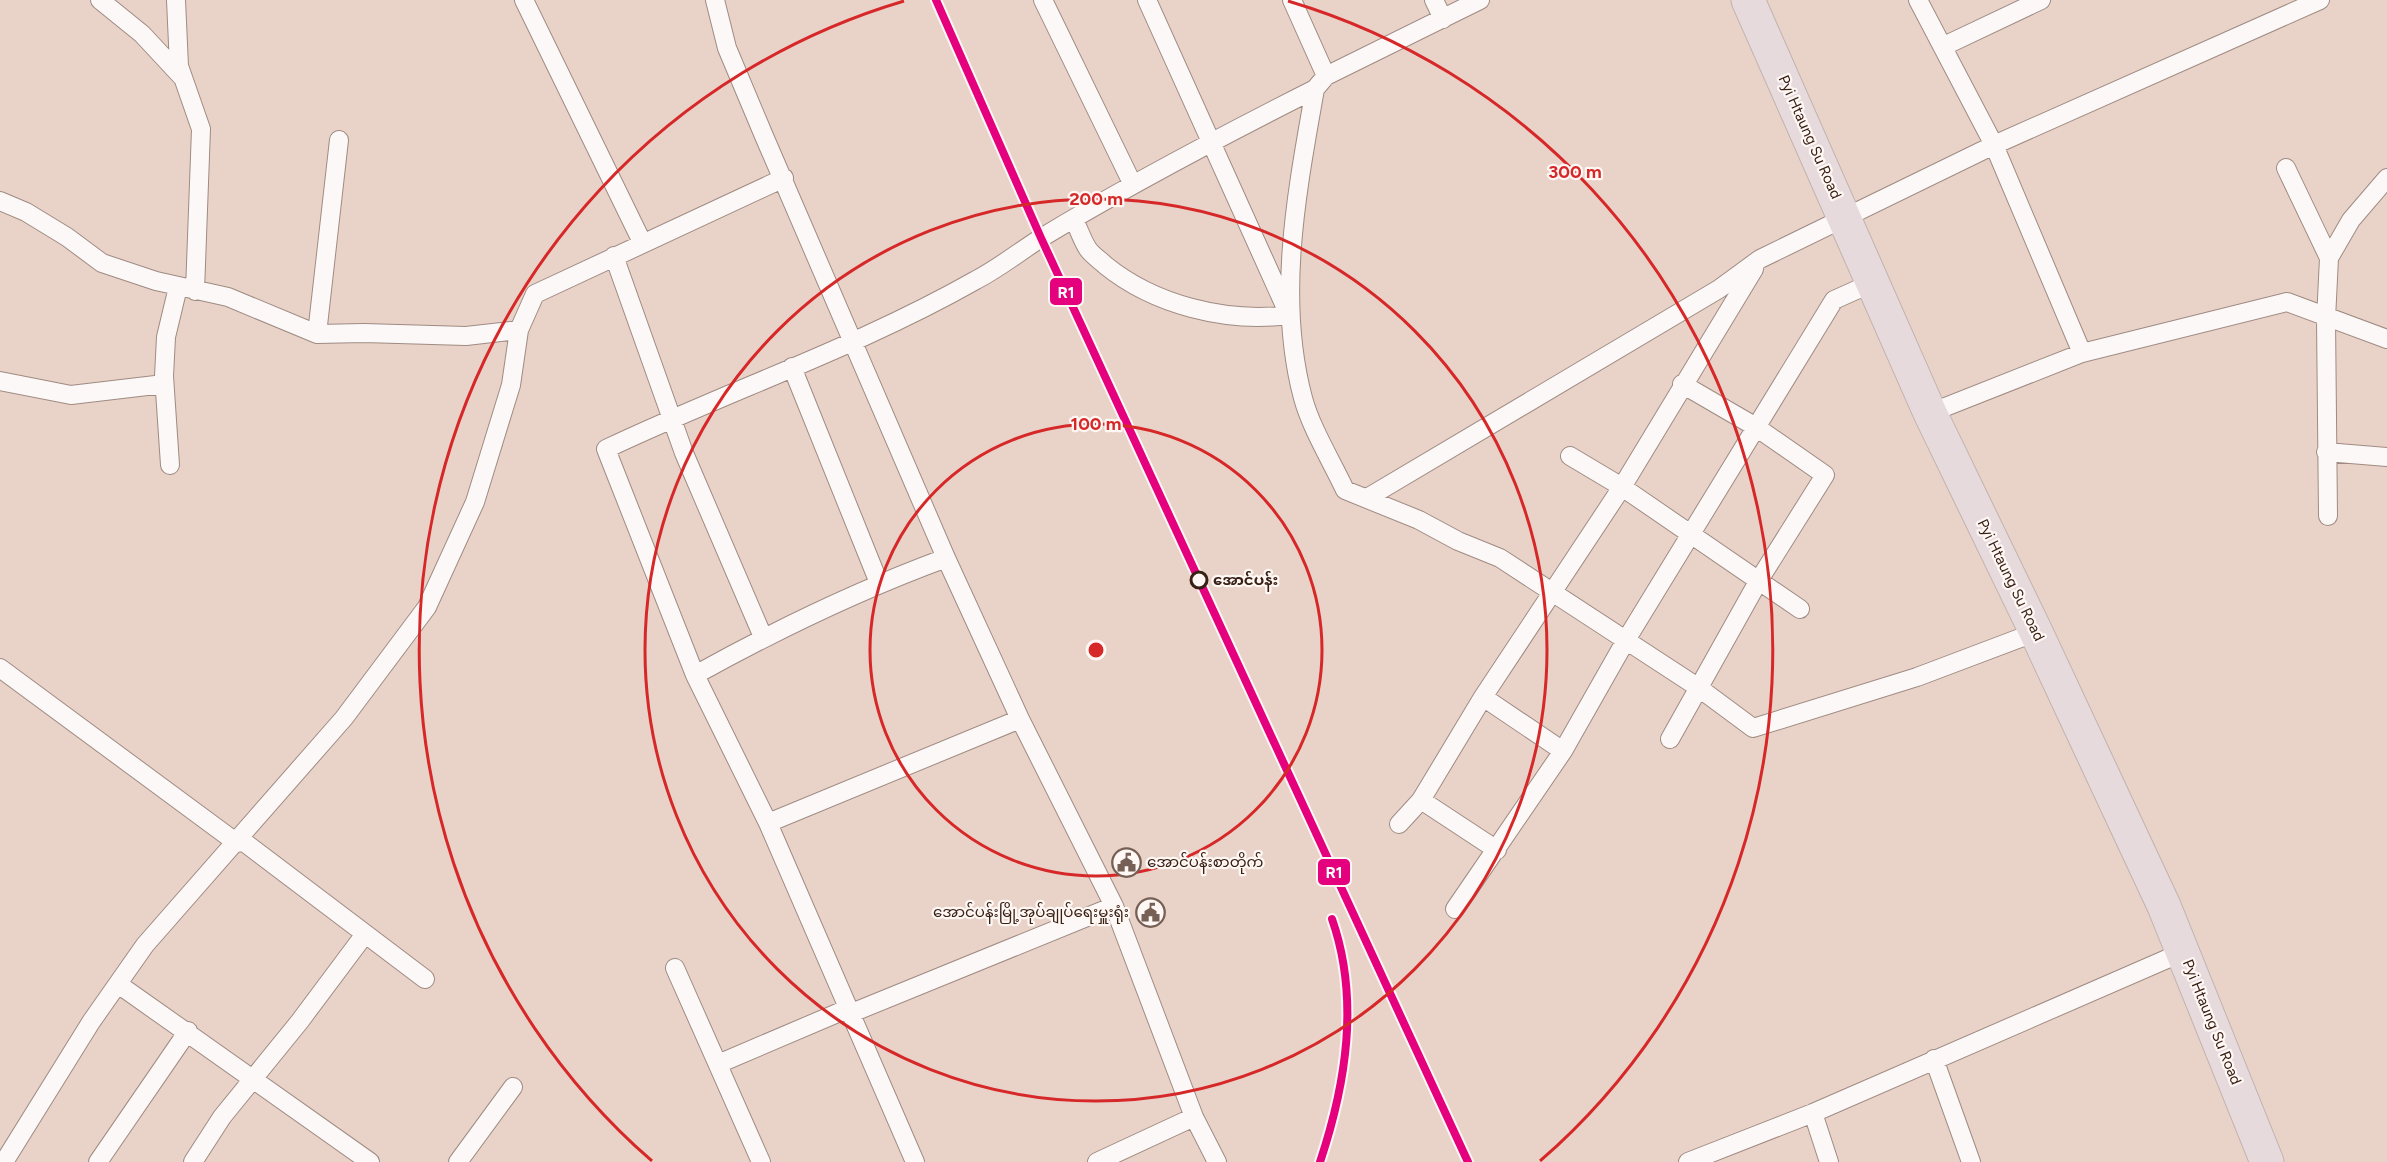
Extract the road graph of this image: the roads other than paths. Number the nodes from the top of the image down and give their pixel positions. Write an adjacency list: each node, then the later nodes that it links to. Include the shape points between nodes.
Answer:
1 (100, 0): 16 (street, via 142,34)
2 (176, 0): 16 (street, via 179,66)
3 (524, 0): 29 (street)
4 (716, 0): 22 (street, via 728,48)
5 (1043, 0): 24 (street)
6 (1147, 0): 19 (street)
7 (1292, 0): 17 (street)
8 (1434, 0): 14 (street)
9 (1480, 0): 14 (street)
10 (1749, 0): 27 (highway, Pyi Htaung Su Road)
11 (1918, 0): 15 (street)
12 (2041, 0): 15 (street)
13 (2318, 1): 20 (street)
14 (1443, 19): 17 (street)
15 (1944, 46): 20 (street)
16 (184, 80): 34 (street, via 201,129)
17 (1321, 83): 19 (street); 35 (street, via 1300,177)
18 (339, 140): 38 (street)
19 (1211, 141): 24 (street); 35 (street)
20 (1994, 146): 27 (street); 41 (street)
21 (2286, 168): 31 (street)
22 (784, 178): 29 (street); 40 (street)
23 (2387, 178): 25 (street)
24 (1133, 185): 28 (street)
25 (2379, 198): 31 (street, via 2351,220)
26 (0, 201): 34 (street, via 26,212 102,262)
27 (1847, 219): 32 (street); 33 (highway, Pyi Htaung Su Road)
28 (1074, 220): 35 (street, via 1089,251 1121,277 1157,295 1192,308 1229,315); 40 (street, via 976,280)
29 (642, 242): 30 (street)
30 (614, 256): 37 (street, via 536,294); 47 (street)
31 (2329, 258): 36 (street)
32 (1760, 259): 45 (street); 54 (street, via 1719,289)
33 (1874, 282): 46 (highway, Pyi Htaung Su Road); 48 (street, via 1834,300)
34 (186, 289): 38 (street, via 228,297); 44 (street, via 166,337)
35 (1289, 315): 54 (street, via 1304,399 1345,490)
36 (2326, 318): 39 (street); 41 (street, via 2287,302); 49 (street)
37 (519, 330): 38 (street, via 466,336); 75 (street, via 511,386 476,502 427,607 344,718)
38 (317, 334)
39 (2387, 339)
40 (854, 341): 42 (street); 57 (street)
41 (2082, 353): 46 (street)
42 (792, 367): 47 (street); 59 (street)
43 (0, 381): 44 (street, via 71,394)
44 (164, 384): 52 (street)
45 (1683, 384): 48 (street); 53 (street)
46 (1930, 413): 62 (highway, Pyi Htaung Su Road)
47 (672, 418): 63 (street); 66 (street, via 606,449)
48 (1756, 427): 56 (street); 58 (street, via 1825,475)
49 (2326, 452): 51 (street); 55 (street)
50 (1570, 456): 53 (street)
51 (2387, 458)
52 (170, 465)
53 (1622, 488): 56 (street); 60 (street)
54 (1367, 498): 60 (street, via 1500,558)
55 (2328, 516)
56 (1690, 536): 58 (street); 64 (street)
57 (946, 558): 59 (street); 69 (street)
58 (1760, 580): 61 (street); 67 (street)
59 (879, 583): 63 (street)
60 (1554, 593): 64 (street); 68 (street)
61 (1800, 609)
62 (2036, 632): 67 (street, via 1917,677 1753,728); 80 (highway, Pyi Htaung Su Road)
63 (763, 638): 66 (street)
64 (1626, 640): 67 (street); 71 (street)
65 (0, 668): 75 (street)
66 (695, 675): 73 (street)
67 (1699, 688): 70 (street)
68 (1483, 697): 71 (street); 72 (street)
69 (1020, 719): 73 (street); 77 (street)
70 (1670, 739)
71 (1563, 751): 76 (street)
72 (1421, 800): 74 (street); 76 (street)
73 (768, 823): 84 (street)
74 (1399, 824)
75 (239, 841): 79 (street); 83 (street, via 145,945)
76 (1497, 850): 78 (street)
77 (1114, 906): 84 (street); 91 (street)
78 (1455, 909)
79 (365, 934): 82 (street); 88 (street)
80 (2183, 952): 86 (street); 104 (highway, Pyi Htaung Su Road)
81 (675, 968): 87 (street)
82 (425, 979)
83 (118, 984): 85 (street); 92 (street)
84 (848, 1012): 87 (street); 98 (street)
85 (188, 1031): 88 (street); 93 (street)
86 (1934, 1059): 90 (street); 103 (street)
87 (717, 1064): 97 (street)
88 (253, 1078): 94 (street); 95 (street)
89 (513, 1087): 96 (street)
90 (1813, 1113): 101 (street); 102 (street)
91 (1194, 1117): 99 (street); 100 (street)
92 (4, 1162)
93 (98, 1162)
94 (193, 1162)
95 (370, 1162)
96 (458, 1162)
97 (761, 1162)
98 (915, 1162)
99 (1097, 1162)
100 (1217, 1162)
101 (1688, 1162)
102 (1828, 1162)
103 (1971, 1162)
104 (2267, 1162)

